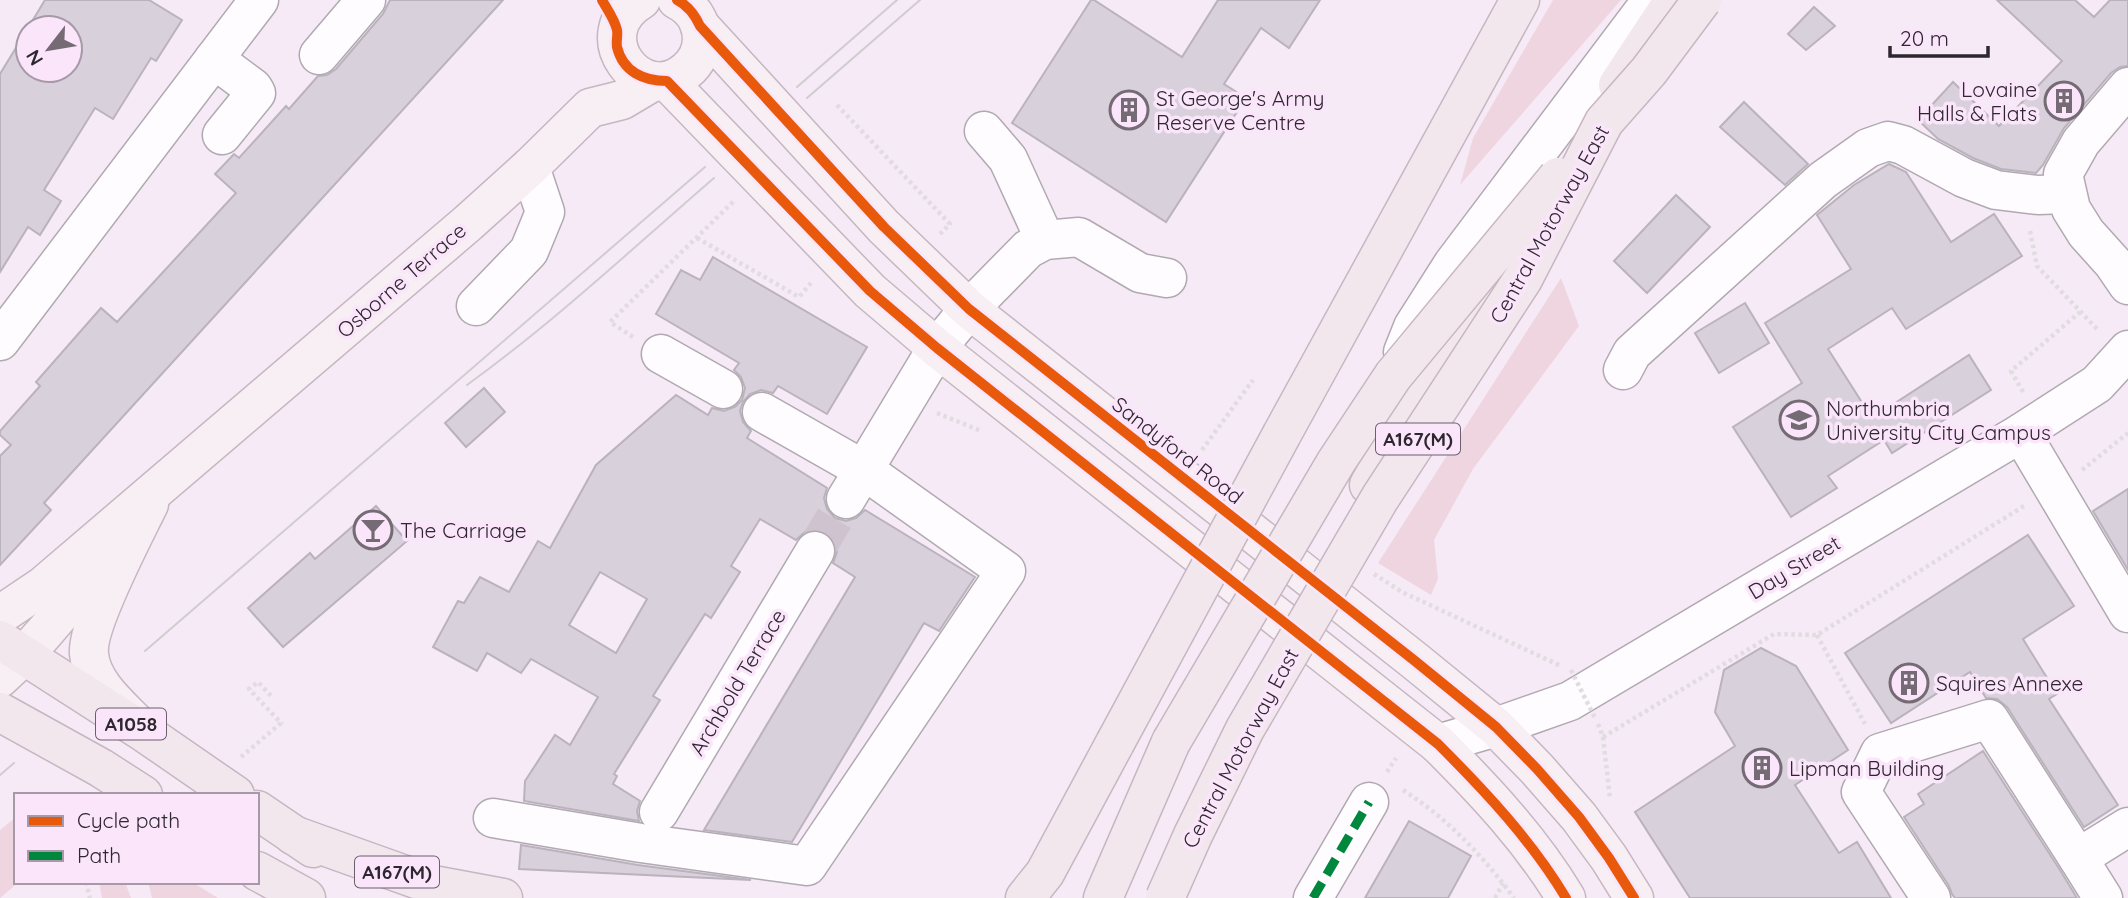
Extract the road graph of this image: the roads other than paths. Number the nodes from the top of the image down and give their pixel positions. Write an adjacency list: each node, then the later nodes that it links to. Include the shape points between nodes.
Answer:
1 (258, 0): 11 (street)
2 (366, 0): 10 (street)
3 (641, 0): 9 (main road)
4 (1520, 0): 57 (highway, bridge, via 1045,873)
5 (1652, 0): 30 (street, via 1453,264 1413,327)
6 (1674, 0): 59 (highway, Central Motorway East / A167(M), via 1455,332 1213,754)
7 (1702, 0): 15 (highway, Central Motorway East / A167(M), bridge)
8 (689, 13): 12 (main road, Osborne Terrace, via 702,41 700,48 681,76); 24 (main road, Sandyford Road, via 884,227)
9 (613, 29): 12 (main road, via 628,69); 14 (main road)
10 (319, 55)
11 (214, 59): 17 (street, via 256,93); 25 (street)
12 (661, 81): 14 (main road, Osborne Terrace, via 622,100); 26 (main road, via 870,291)
13 (2128, 87): 19 (street, via 2081,142 2063,174)
14 (590, 108): 18 (main road, Osborne Terrace)
15 (1604, 122): 30 (highway, A167(M), bridge); 60 (highway, Central Motorway East / A167(M), bridge, via 1523,279 1380,498 1245,729)
16 (984, 131): 20 (street, via 1008,159)
17 (222, 135)
18 (530, 167): 23 (street, via 545,212 529,251); 35 (main road, Osborne Terrace)
19 (2067, 194): 22 (street, via 2086,233); 29 (street, via 1996,190 1903,145 1888,141 1868,148 1823,180 1632,353)
20 (1045, 240): 21 (street, via 1079,237 1140,273); 24 (street, via 1028,249)
21 (1167, 278)
22 (2128, 285)
23 (476, 306)
24 (969, 309): 26 (street); 41 (main road, Sandyford Road)
25 (0, 341)
26 (937, 348): 34 (street); 43 (main road)
27 (2128, 350): 33 (street, Day Street, via 2097,384)
28 (661, 354): 31 (street)
29 (1623, 370)
30 (1393, 376): 58 (highway, A167(M), bridge, via 1336,463 1171,742)
31 (723, 389)
32 (762, 412): 34 (street)
33 (2021, 433): 37 (street); 41 (street, Day Street, via 1570,701)
34 (855, 484): 49 (street, via 1006,570 807,866)
35 (154, 493): 38 (main road, Osborne Terrace, via 43,586); 39 (main road, Osborne Terrace, via 57,619); 42 (main road, via 94,625 89,654 107,694)
36 (815, 551): 48 (street, Archbold Terrace)
37 (2128, 613)
38 (0, 615)
39 (8, 658): 42 (highway, A1058)
40 (0, 712): 45 (highway, A1058)
41 (1496, 727): 43 (street, Day Street); 63 (main road, Sandyford Road, via 1579,817)
42 (145, 733): 44 (highway, A1058)
43 (1438, 744): 62 (main road, via 1515,826)
44 (235, 779)
45 (140, 793)
46 (1369, 802): 61 (street)
47 (259, 811): 51 (highway)
48 (659, 812)
49 (493, 818)
50 (2128, 827): 52 (street)
51 (293, 835): 55 (highway, A167(M)); 56 (highway, A167(M), via 433,885)
52 (2078, 858): 64 (street, via 1989,719 1880,753 1861,792); 65 (street)
53 (259, 872): 54 (highway)
54 (306, 898)
55 (398, 898)
56 (503, 898)
57 (1025, 898)
58 (1103, 898)
59 (1146, 898)
60 (1165, 898)
61 (1313, 898)
62 (1566, 898)
63 (1634, 898)
64 (1931, 898)
65 (2103, 898)

